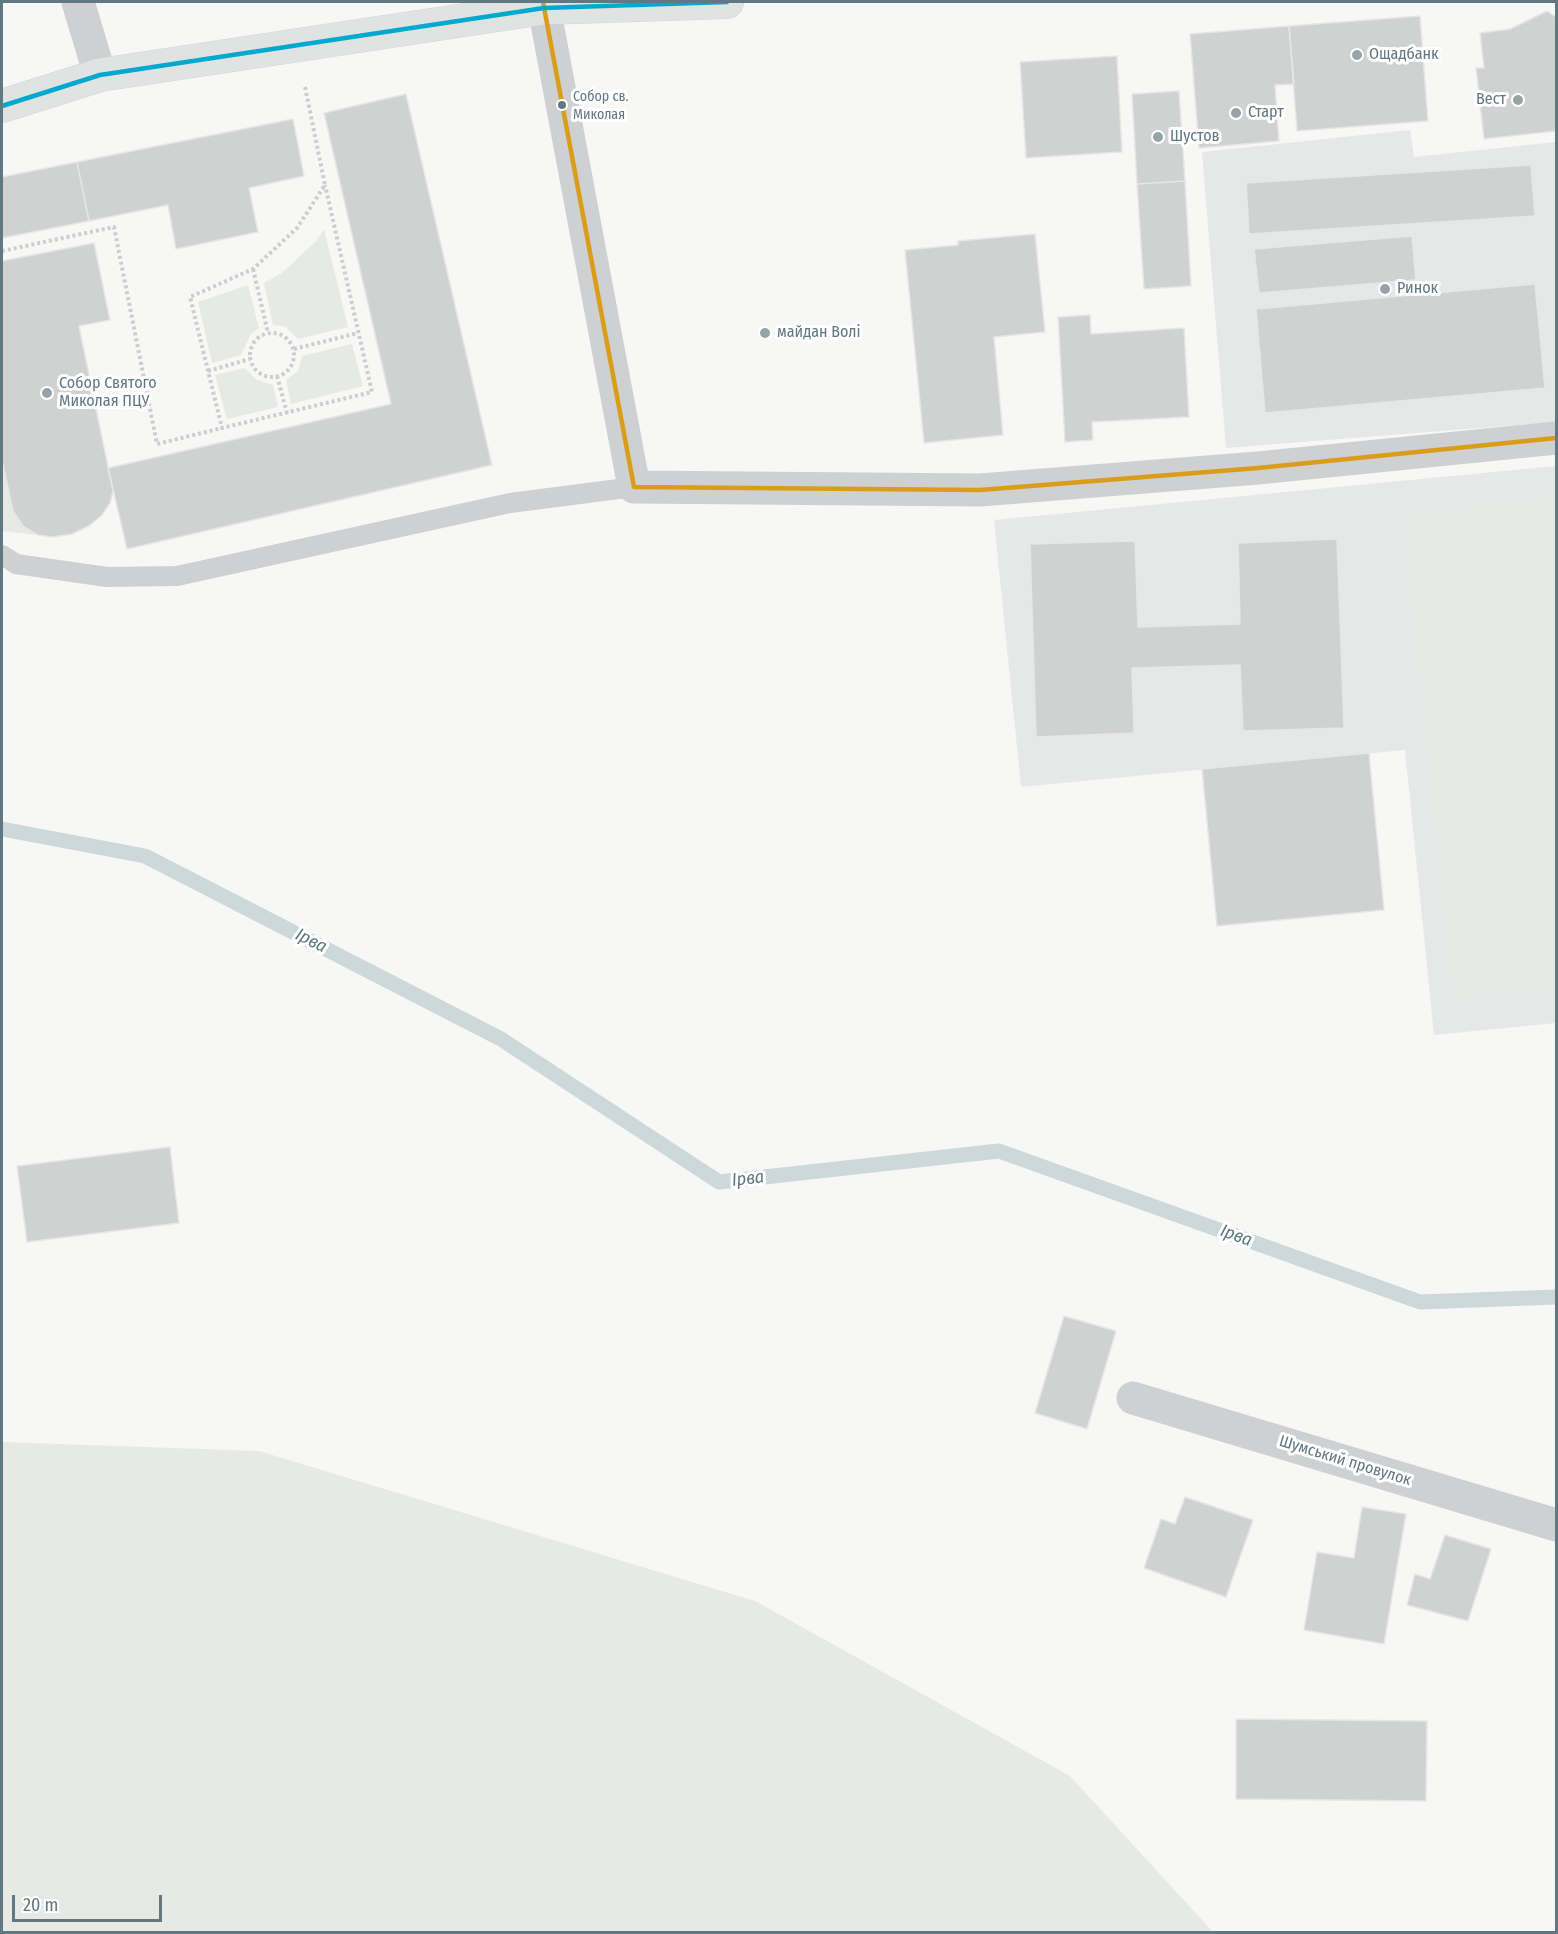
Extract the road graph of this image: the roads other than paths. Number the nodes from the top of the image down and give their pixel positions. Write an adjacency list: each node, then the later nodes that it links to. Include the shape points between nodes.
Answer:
1 (78, 2): 4 (street)
2 (727, 2): 3 (main road)
3 (543, 5): 4 (main road); 7 (street)
4 (100, 75): 5 (main road)
5 (2, 106)
6 (1557, 438): 7 (street, via 1258,468 980,490)
7 (634, 487): 8 (lane, via 510,503 177,576 107,577 16,564)
8 (2, 555)
9 (1132, 1398): 10 (street, Шумський провулок)
10 (1557, 1525)

